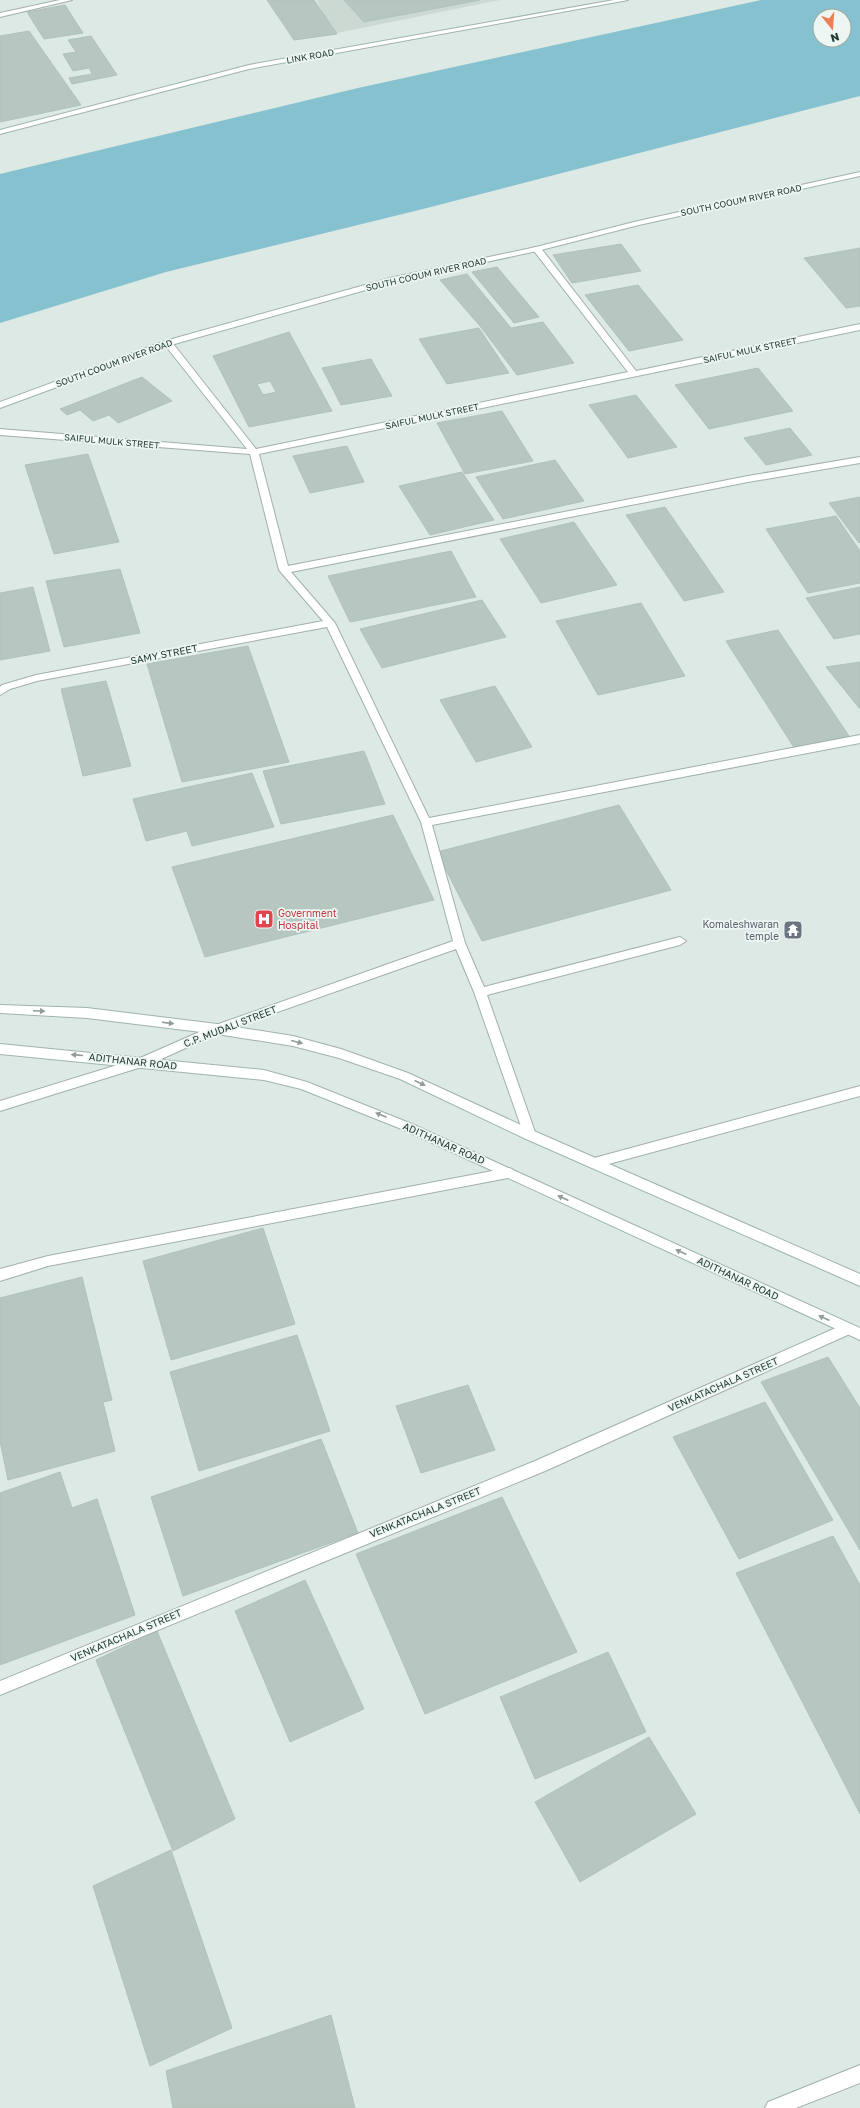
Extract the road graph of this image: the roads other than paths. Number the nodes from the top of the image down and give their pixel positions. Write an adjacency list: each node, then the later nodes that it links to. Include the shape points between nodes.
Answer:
1 (69, 0): 3 (street)
2 (625, 0): 4 (street, LINK ROAD, via 249,67)
3 (0, 16)
4 (0, 132)
5 (860, 174): 6 (street, SOUTH COOUM RIVER ROAD, via 638,223)
6 (537, 249): 8 (street, SOUTH COOUM RIVER ROAD, via 393,280); 9 (street)
7 (860, 327): 9 (street, SAIFUL MULK STREET)
8 (168, 343): 10 (street, SOUTH COOUM RIVER ROAD); 12 (street)
9 (634, 374): 12 (street, SAIFUL MULK STREET)
10 (0, 405)
11 (0, 432): 12 (street, SAIFUL MULK STREET)
12 (254, 452): 14 (street)
13 (860, 460): 14 (street, via 748,479)
14 (284, 570): 15 (street)
15 (330, 623): 16 (street, SAMY STREET, via 36,678); 18 (street)
16 (0, 692)
17 (860, 738): 18 (street)
18 (426, 822): 20 (street)
19 (680, 941): 21 (street)
20 (459, 943): 21 (street); 23 (street, C.P. MUDALI STREET)
21 (480, 992): 28 (street)
22 (0, 1009): 23 (street, one-way to 23, via 87,1013)
23 (217, 1029): 25 (street, C.P. MUDALI STREET); 28 (street, one-way to 28, via 293,1041 341,1054 404,1076)
24 (0, 1049): 25 (street, ADITHANAR ROAD, one-way to 24)
25 (144, 1062): 27 (street, C.P. MUDALI STREET); 30 (street, ADITHANAR ROAD, one-way to 25, via 368,1110 303,1085 264,1075)
26 (860, 1091): 29 (street)
27 (0, 1106)
28 (530, 1135): 29 (street)
29 (594, 1163): 32 (street)
30 (508, 1172): 31 (street, via 48,1261); 33 (street, ADITHANAR ROAD, one-way to 30)
31 (0, 1275)
32 (860, 1280)
33 (853, 1331): 34 (street, VENKATACHALA STREET, via 540,1466)
34 (0, 1688)
35 (860, 2074): 36 (street)
36 (774, 2108)

